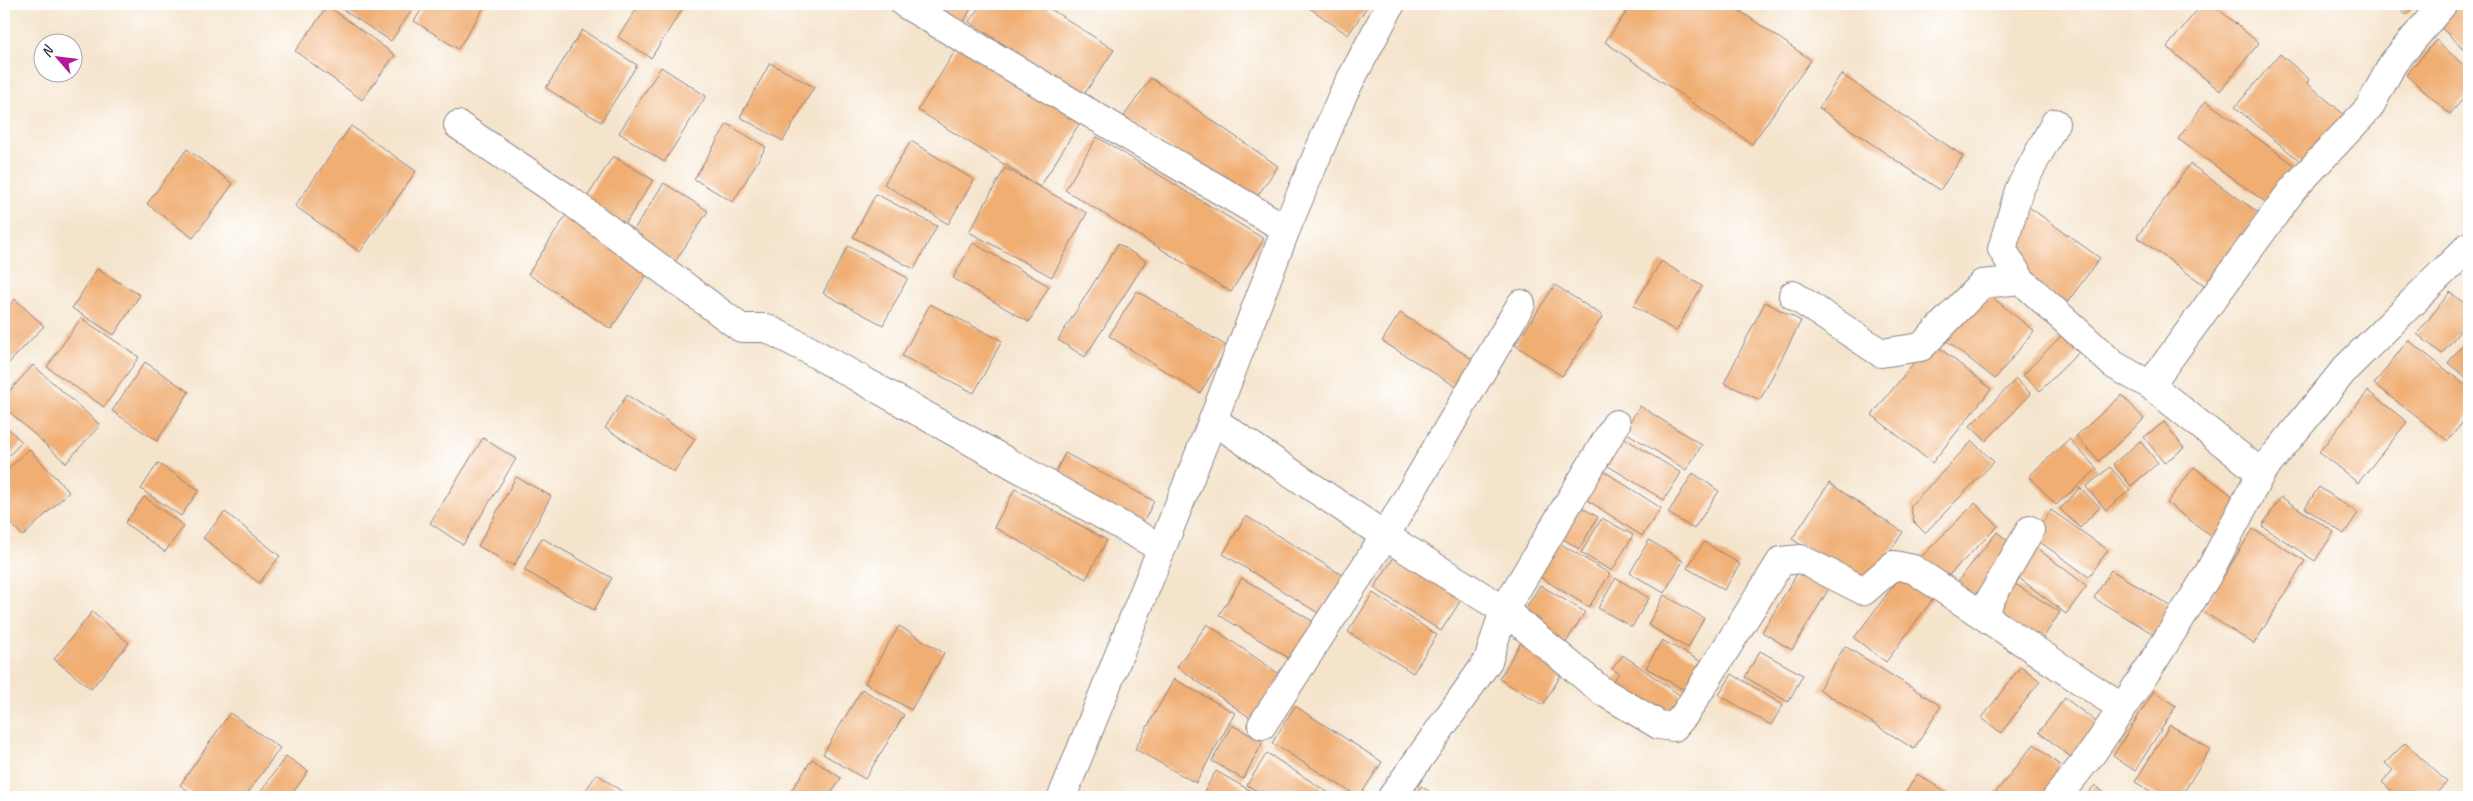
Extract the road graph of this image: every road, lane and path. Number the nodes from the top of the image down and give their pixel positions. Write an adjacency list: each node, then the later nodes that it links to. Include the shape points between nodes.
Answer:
1 (905, 4): 6 (street)
2 (1391, 4): 6 (street, via 1343,94)
3 (2443, 4): 11 (street, via 2393,63 2369,108 2293,189)
4 (2055, 123): 8 (street, via 2019,190 2002,249)
5 (458, 125): 17 (street, via 565,197 741,328 766,328 807,349)
6 (1286, 229): 12 (street)
7 (2469, 246): 14 (street, via 2345,369)
8 (2021, 280): 9 (street, via 1982,284 1921,347 1881,353); 11 (street, via 2114,365)
9 (1793, 295)
10 (1521, 304): 16 (street)
11 (2150, 385): 14 (street)
12 (1213, 420): 16 (street); 17 (street)
13 (1616, 424): 18 (street)
14 (2261, 474): 20 (street, via 2207,576)
15 (2030, 530): 19 (street)
16 (1384, 536): 18 (street); 21 (street)
17 (1161, 548): 22 (street)
18 (1504, 610): 19 (street, via 1602,691 1659,725 1674,727 1781,560 1801,559 1864,591 1894,565 1914,568); 23 (street, via 1488,661)
19 (1982, 614): 20 (street)
20 (2122, 708): 24 (street, via 2093,752)
21 (1262, 725)
22 (1062, 797)
23 (1392, 797)
24 (2057, 797)

